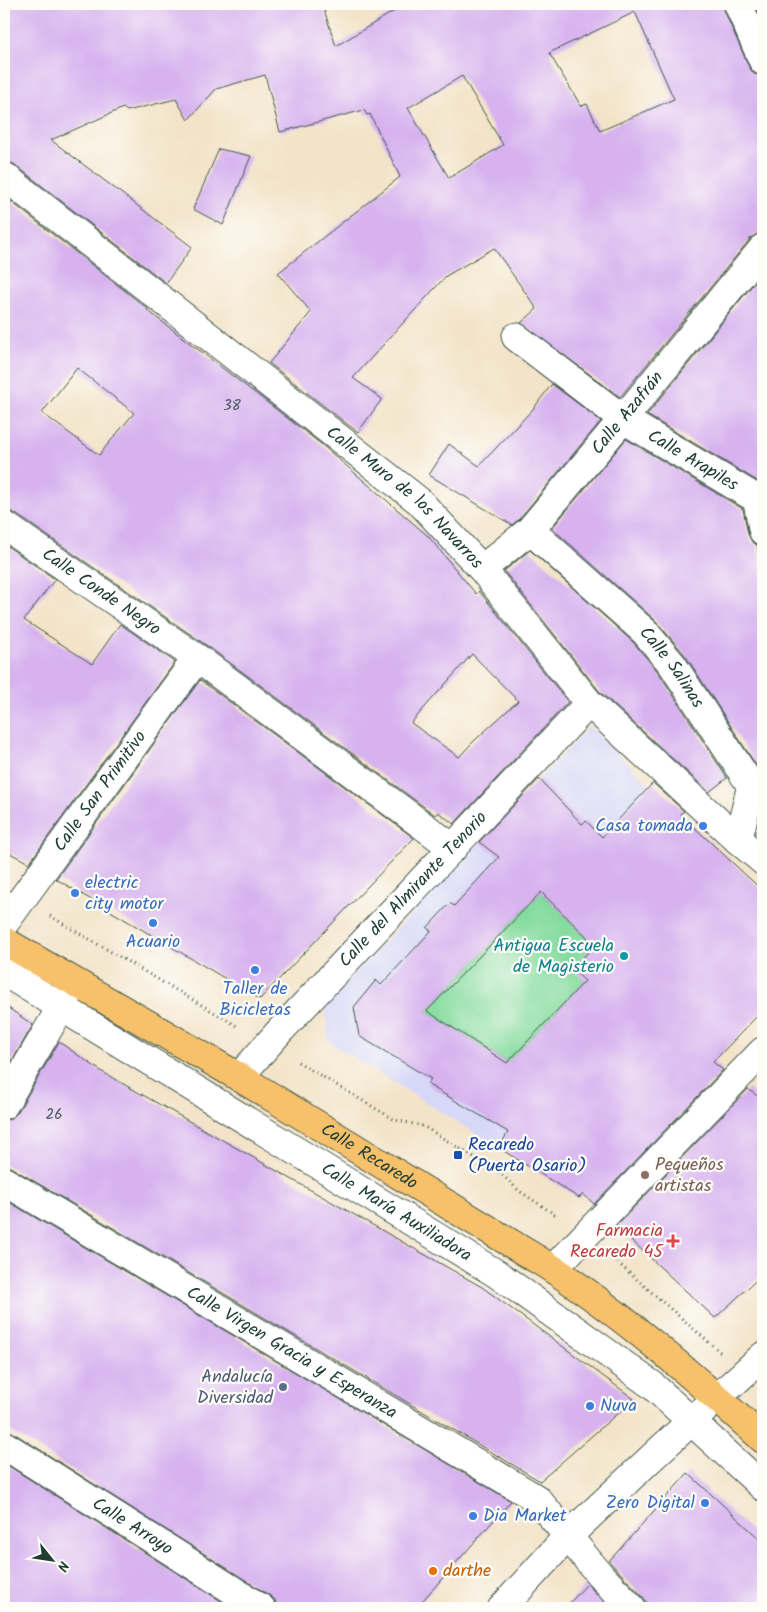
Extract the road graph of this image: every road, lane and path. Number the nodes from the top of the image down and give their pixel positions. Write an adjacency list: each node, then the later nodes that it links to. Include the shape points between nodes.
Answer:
1 (738, 4): 2 (street)
2 (763, 61)
3 (4, 176): 11 (street, Calle Muro de los Navarros, via 419,501)
4 (763, 248): 6 (street, Calle Azafrán)
5 (516, 337): 6 (street, Calle Arapiles)
6 (623, 419): 7 (street, Calle Arapiles); 9 (street, Calle Azafrán)
7 (760, 498): 10 (street)
8 (4, 525): 12 (street, Calle Conde Negro)
9 (530, 530): 11 (street, Calle Azafrán); 14 (street, Calle Salinas, via 644,631 672,664 750,784)
10 (763, 532)
11 (482, 570): 13 (street, Calle Muro de los Navarros)
12 (197, 658): 15 (street, Calle Conde Negro); 18 (street, Calle San Primitivo)
13 (589, 703): 14 (street, Calle Muro de los Navarros); 15 (street, Calle del Almirante Tenorio)
14 (738, 840): 16 (street, Calle Muro de los Navarros)
15 (454, 848): 26 (street, Calle del Almirante Tenorio)
16 (763, 861)
17 (46, 914): 23 (path)
18 (4, 924)
19 (4, 941): 21 (main road, Calle Recaredo)
20 (4, 972): 22 (street, Calle María Auxiliadora)
21 (76, 982): 22 (street); 26 (main road, Calle Recaredo)
22 (61, 1007): 27 (street); 35 (street, Calle María Auxiliadora, via 497,1274 652,1385)
23 (242, 1029)
24 (290, 1057): 29 (path, via 395,1120 423,1126 500,1173 518,1190)
25 (760, 1060): 31 (street)
26 (239, 1077): 31 (main road, Calle Recaredo)
27 (4, 1105)
28 (4, 1181): 39 (street, Calle Virgen Gracia y Esperanza, via 537,1499)
29 (559, 1217)
30 (604, 1251): 32 (path)
31 (553, 1269): 34 (main road, Calle Recaredo, via 591,1294)
32 (716, 1350)
33 (763, 1356): 34 (street)
34 (717, 1398): 35 (street); 36 (main road)
35 (692, 1421): 38 (street, Calle María Auxiliadora); 39 (street)
36 (763, 1439)
37 (4, 1445): 40 (street, Calle Arroyo)
38 (763, 1487)
39 (568, 1536): 41 (street); 42 (street, Calle Virgen Gracia y Esperanza)
40 (261, 1608)
41 (502, 1608)
42 (632, 1608)

